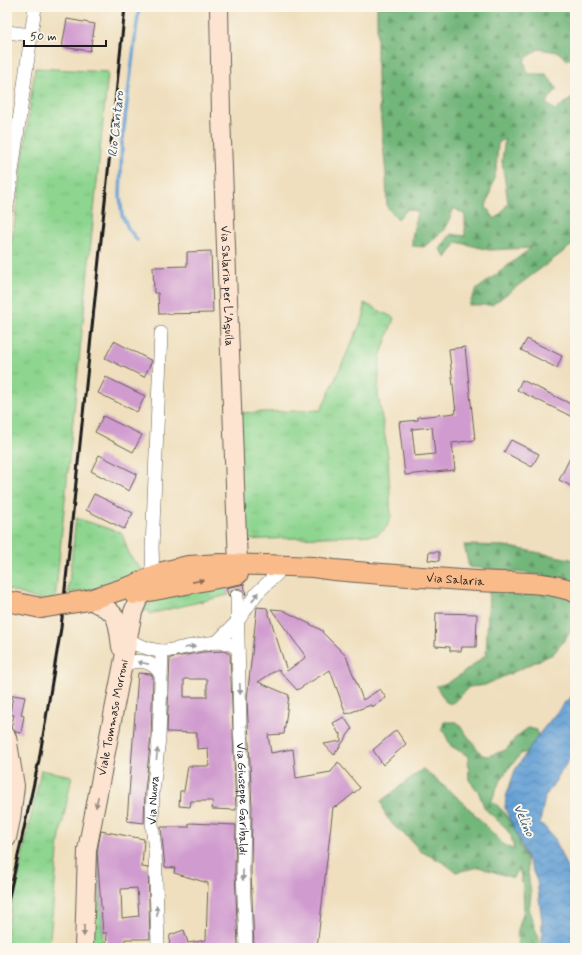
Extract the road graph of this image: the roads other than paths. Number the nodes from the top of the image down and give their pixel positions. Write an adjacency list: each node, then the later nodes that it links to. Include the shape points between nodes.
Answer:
1 (35, 7): 4 (street)
2 (219, 7): 7 (main road, Via Salaria per L'Aquila)
3 (7, 32): 4 (street)
4 (30, 35): 5 (street)
5 (7, 207)
6 (161, 333): 8 (street)
7 (236, 539): 9 (main road, via 224,554); 13 (main road, Via Salaria per L'Aquila)
8 (152, 549): 12 (street, via 152,571); 12 (street, via 163,564)
9 (204, 565): 12 (main road, via 188,566); 13 (main road)
10 (334, 570): 11 (main road, Via Salaria); 13 (main road, Via Salaria, via 313,567); 14 (main road, Via Salaria, via 520,582 563,587)
11 (277, 574): 13 (main road, Via Salaria); 21 (street, one-way to 11, via 257,593)
12 (157, 578): 13 (main road, one-way to 13); 15 (main road); 16 (main road); 19 (main road, Viale Tommaso Morroni, via 139,598)
13 (240, 578): 21 (street, Via Giuseppe Garibaldi)
14 (575, 592)
15 (118, 597): 16 (main road); 19 (main road)
16 (89, 600): 18 (main road, bridge); 26 (main road, via 107,608 115,615)
17 (7, 601): 18 (main road)
18 (41, 608): 20 (main road)
19 (134, 610): 22 (main road, Viale Tommaso Morroni)
20 (7, 615)
21 (237, 622): 23 (street); 24 (street, Via Giuseppe Garibaldi)
22 (127, 640): 25 (street); 26 (main road, Viale Tommaso Morroni)
23 (217, 642): 24 (street, via 231,645); 25 (street, one-way to 23)
24 (238, 650): 32 (street, Via Giuseppe Garibaldi, one-way to 32)
25 (162, 651): 27 (street, Via Nuova)
26 (122, 665): 27 (street, one-way to 26, via 156,667 140,662); 30 (main road, Viale Tommaso Morroni, one-way to 30, via 87,850)
27 (161, 675): 31 (street, Via Nuova, one-way to 27, via 158,945 152,824)
28 (7, 737): 29 (main road, via 15,786)
29 (7, 838)
30 (84, 948)
31 (154, 948)
32 (246, 948)

